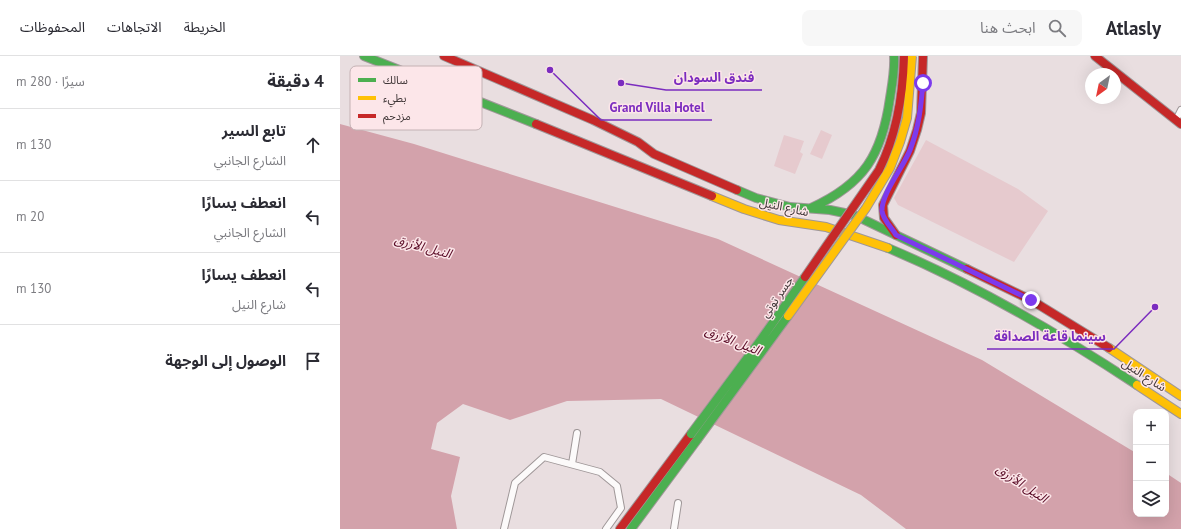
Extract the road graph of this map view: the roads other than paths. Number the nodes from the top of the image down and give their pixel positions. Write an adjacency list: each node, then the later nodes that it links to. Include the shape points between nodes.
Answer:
1 (364, 56): 8 (main road, شارع النيل)
2 (444, 56): 9 (main road, شارع النيل)
3 (894, 56): 14 (main road, via 889,110 882,140 872,161 839,195)
4 (904, 56): 25 (main road, جسر توتي, bridge, via 900,110 888,151 879,170 760,341)
5 (912, 56): 26 (main road, جسر توتي, bridge, via 907,121 896,156 885,176 754,363)
6 (923, 56): 15 (main road, via 921,113 917,130 910,152 883,205 884,218)
7 (1095, 56): 13 (main road)
8 (390, 66)
9 (467, 66)
10 (482, 72): 14 (main road, شارع النيل, via 593,120 638,142 654,154 740,192 772,203)
11 (482, 102): 17 (main road, شارع النيل, via 744,209 779,220 826,227 880,244)
12 (1181, 110): 13 (street)
13 (1179, 122)
14 (807, 209): 15 (main road, شارع النيل, via 841,211)
15 (896, 235): 16 (main road, شارع النيل)
16 (1031, 300): 17 (main road); 18 (main road, شارع النيل)
17 (1023, 314): 19 (main road, شارع النيل)
18 (1181, 396)
19 (1181, 414)
20 (577, 433): 21 (street)
21 (572, 464): 23 (street, via 544,457 515,484); 24 (street, via 600,472 617,486 621,508)
22 (678, 503): 27 (street)
23 (504, 529)
24 (606, 529)
25 (620, 529)
26 (631, 529)
27 (674, 529)

